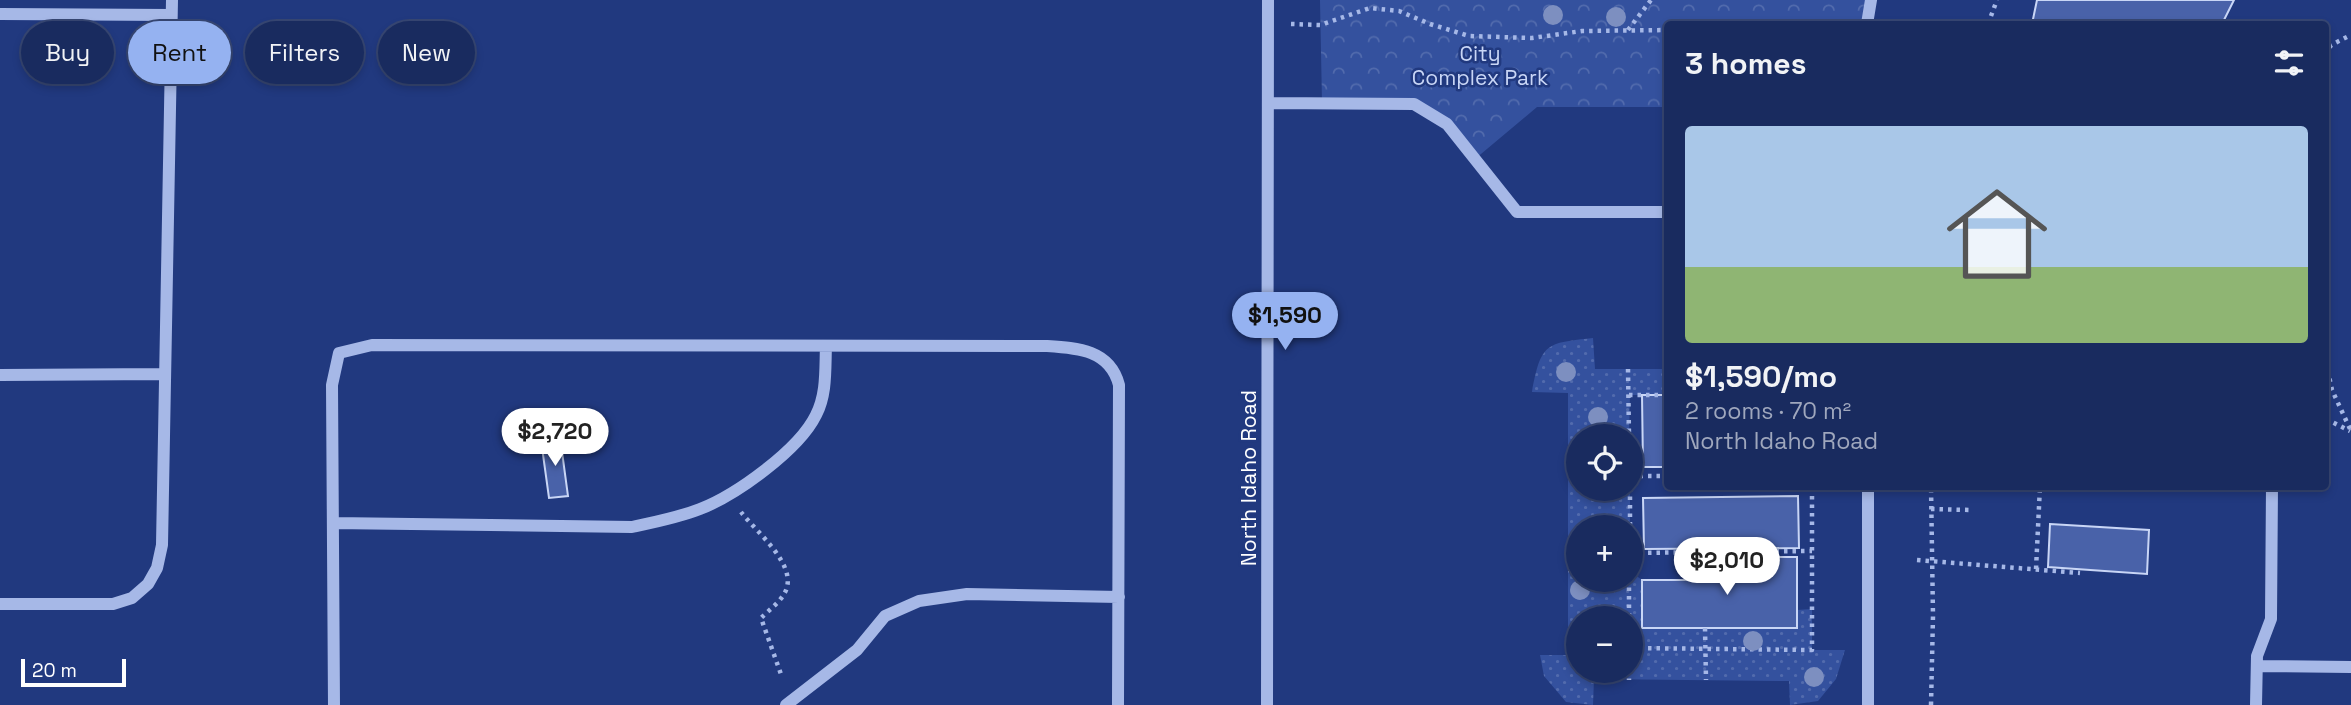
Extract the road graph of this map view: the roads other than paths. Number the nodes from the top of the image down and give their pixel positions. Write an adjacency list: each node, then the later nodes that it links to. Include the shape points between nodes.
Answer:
1 (172, 0): 5 (street)
2 (1268, 0): 7 (street, North Idaho Road)
3 (1871, 0): 6 (street)
4 (0, 14): 5 (street)
5 (171, 15): 11 (street)
6 (1868, 21)
7 (1270, 103): 8 (street, via 1414,104 1447,124 1517,212); 22 (street, North Idaho Road)
8 (1664, 212)
9 (826, 346): 14 (street, via 825,382 817,414 802,437 776,462 703,508 632,527); 14 (street, via 372,345 339,354 332,384); 15 (street, via 1047,346 1077,348 1106,360 1119,385)
10 (0, 374): 11 (street)
11 (165, 374): 16 (street, via 162,545 148,584 131,598 113,604)
12 (1868, 490): 23 (street)
13 (2272, 490): 17 (street, via 2271,620)
14 (333, 523): 20 (street)
15 (1119, 597): 19 (street, via 967,594 919,601 885,616 857,650); 21 (street)
16 (0, 604)
17 (2257, 666): 18 (street); 24 (street)
18 (2351, 667)
19 (789, 703)
20 (334, 705)
21 (1118, 705)
22 (1266, 705)
23 (1868, 705)
24 (2256, 705)

